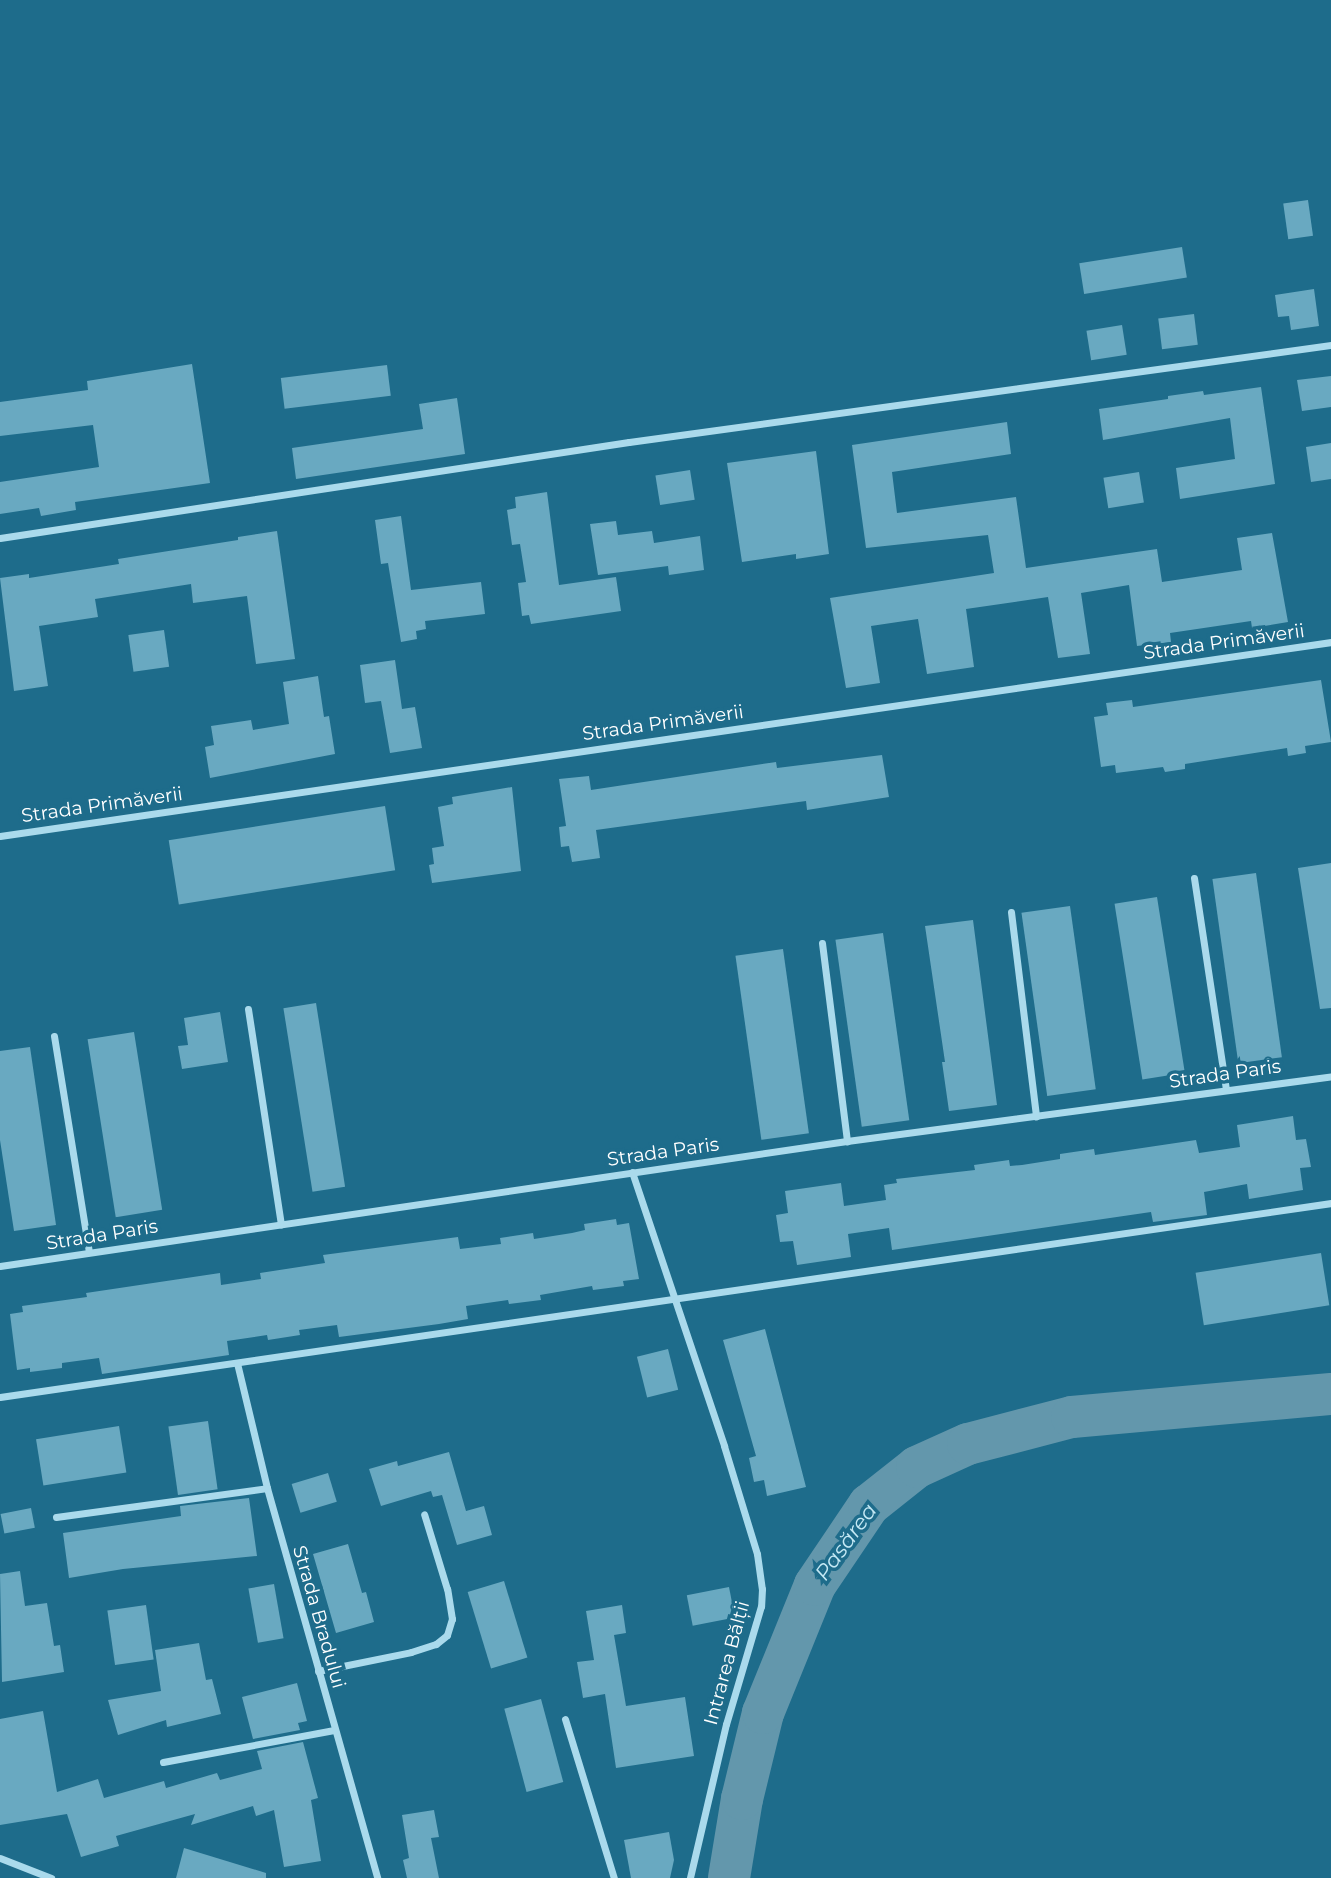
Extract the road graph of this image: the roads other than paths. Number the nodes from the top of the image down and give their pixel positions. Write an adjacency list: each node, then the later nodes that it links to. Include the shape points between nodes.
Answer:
1 (1331, 345): 2 (street, via 629,442)
2 (0, 538)
3 (1331, 642): 4 (street, Strada Primăverii)
4 (0, 836)
5 (1194, 878): 11 (street)
6 (1011, 912): 12 (street)
7 (822, 943): 13 (street)
8 (248, 1009): 16 (street)
9 (54, 1036): 17 (street)
10 (1331, 1076): 11 (street, Strada Paris)
11 (1226, 1090): 12 (street, Strada Paris)
12 (1036, 1115): 13 (street, Strada Paris)
13 (847, 1141): 14 (street, Strada Paris)
14 (632, 1172): 16 (street, Strada Paris); 19 (street, Intrarea Bălții)
15 (1331, 1203): 19 (street)
16 (281, 1224): 17 (street, Strada Paris)
17 (89, 1251): 18 (street, Strada Paris)
18 (0, 1266)
19 (675, 1297): 20 (street); 33 (street, Intrarea Bălții, via 757,1554 762,1589)
20 (237, 1363): 21 (street); 22 (street, Strada Bradului)
21 (0, 1397)
22 (267, 1488): 24 (street); 25 (street, Strada Bradului)
23 (424, 1514): 25 (street, via 447,1589 452,1619 447,1635 411,1652)
24 (56, 1517)
25 (318, 1671): 27 (street, Strada Bradului)
26 (565, 1718): 32 (street)
27 (334, 1730): 28 (street); 31 (street, Strada Bradului)
28 (163, 1762)
29 (0, 1858): 30 (street)
30 (51, 1878)
31 (377, 1878)
32 (614, 1878)
33 (690, 1878)

